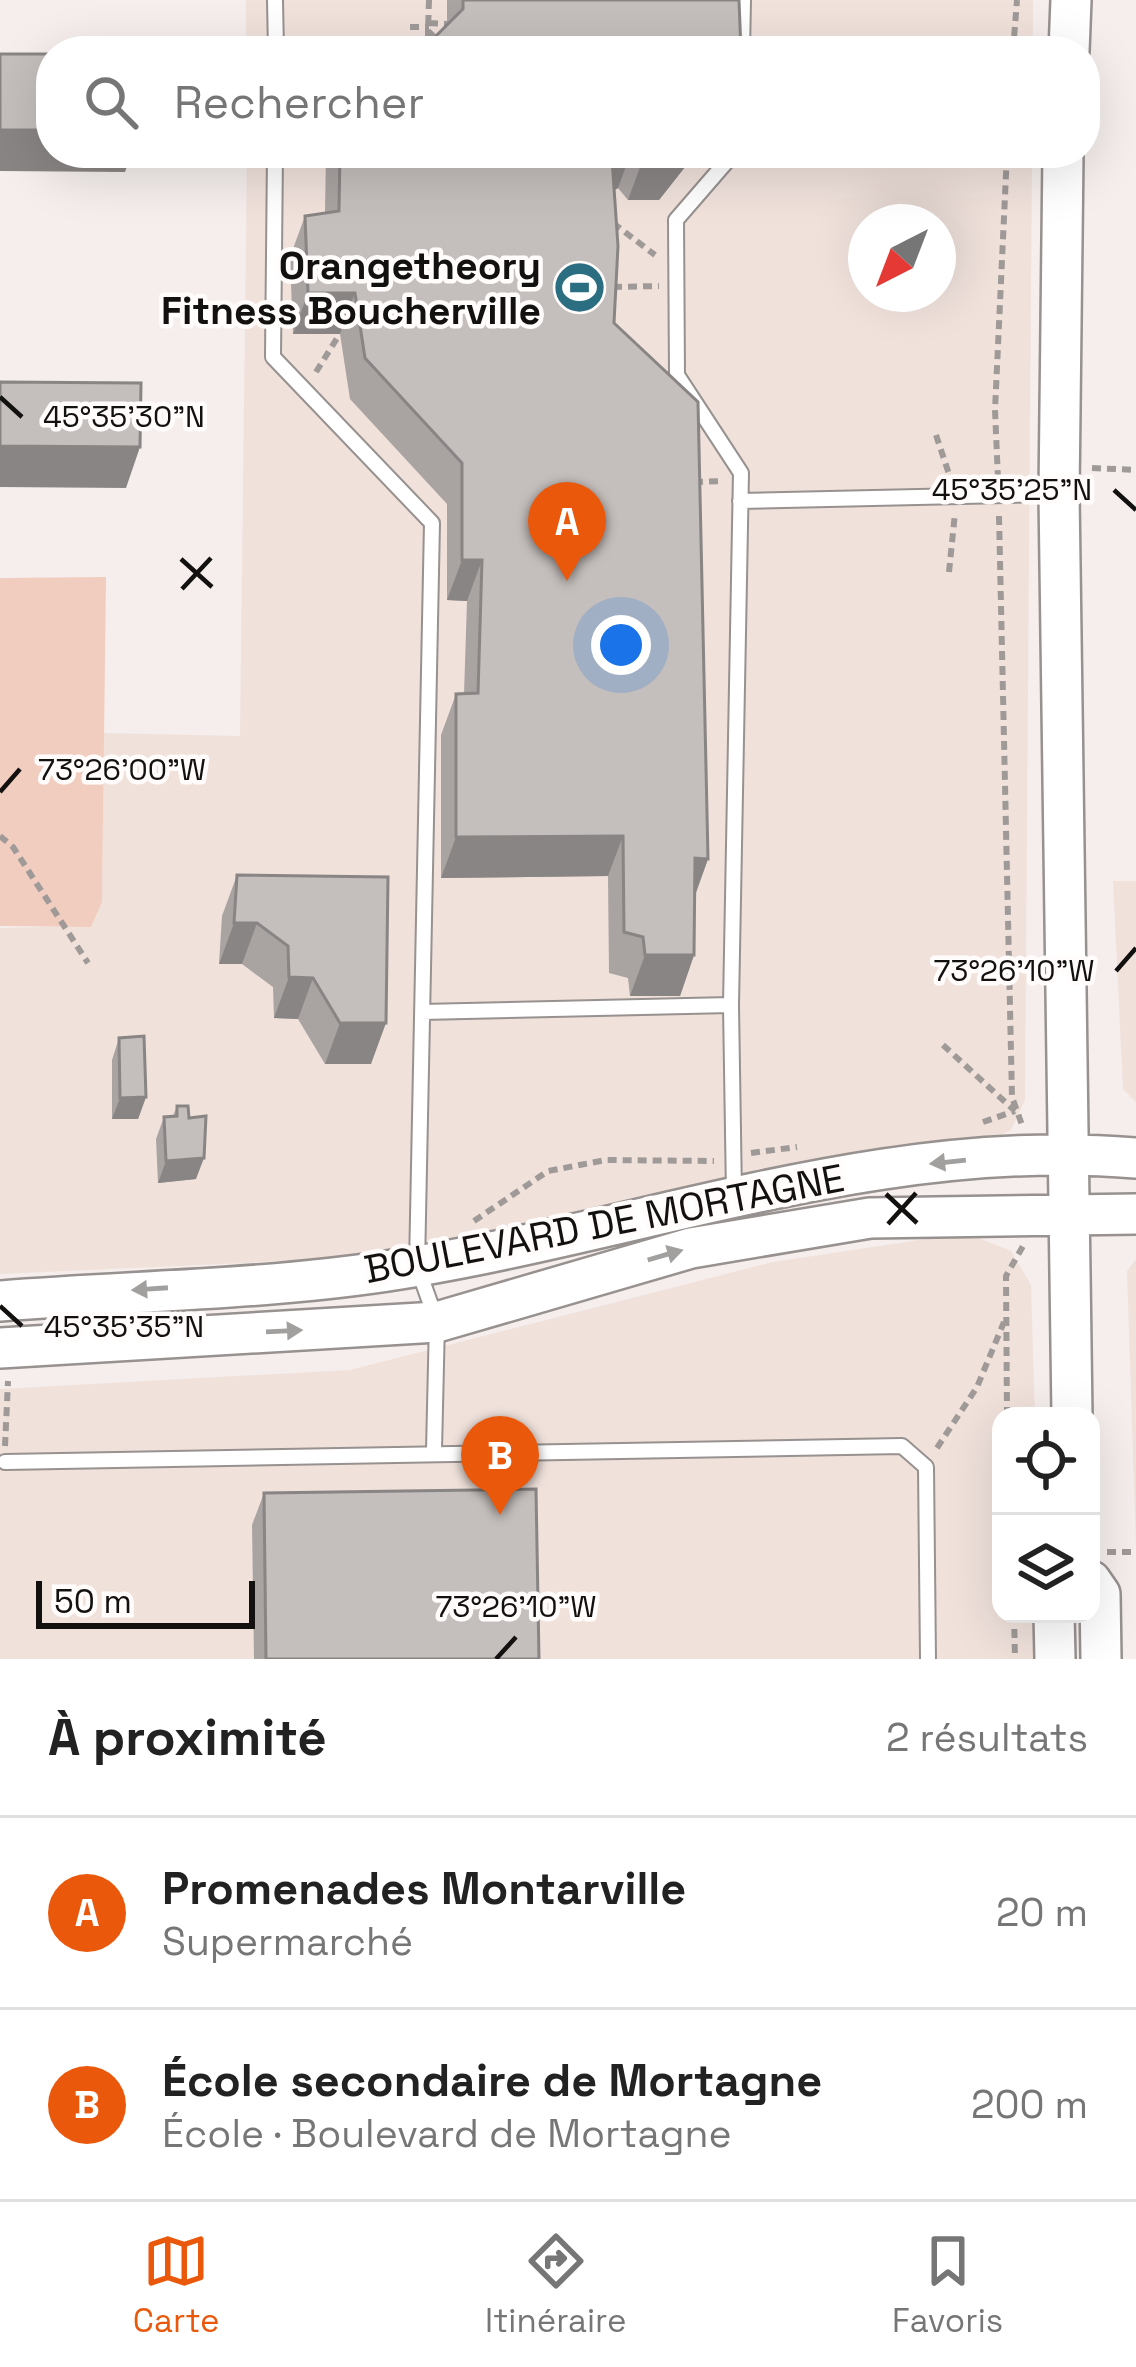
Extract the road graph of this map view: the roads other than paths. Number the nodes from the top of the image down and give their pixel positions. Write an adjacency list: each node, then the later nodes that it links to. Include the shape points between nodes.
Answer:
1 (275, 0): 4 (lane)
2 (743, 0): 5 (lane)
3 (1071, 0): 6 (street)
4 (276, 36)
5 (742, 36)
6 (1070, 36)
7 (275, 168): 13 (lane, via 273,357 432,523)
8 (721, 168): 11 (lane, via 676,220 677,375 741,480)
9 (1063, 168): 10 (street)
10 (1059, 480): 11 (lane); 14 (street)
11 (740, 501): 12 (lane)
12 (731, 1005): 13 (lane); 16 (lane)
13 (422, 1012): 19 (lane)
14 (1065, 1150): 15 (street, BOULEVARD DE MORTAGNE); 16 (street, BOULEVARD DE MORTAGNE, one-way to 16); 17 (street)
15 (1136, 1158)
16 (728, 1177): 19 (street, BOULEVARD DE MORTAGNE)
17 (1067, 1213): 18 (street, BOULEVARD DE MORTAGNE); 21 (street, BOULEVARD DE MORTAGNE, one-way to 17, via 713,1244 870,1218); 23 (street)
18 (1136, 1214)
19 (417, 1266): 20 (street, BOULEVARD DE MORTAGNE, one-way to 20); 21 (lane)
20 (0, 1301)
21 (437, 1322): 22 (street, BOULEVARD DE MORTAGNE, one-way to 21); 24 (lane)
22 (4, 1347)
23 (1072, 1407)
24 (434, 1450): 25 (lane); 28 (lane, via 902,1446 926,1467)
25 (5, 1462)
26 (1100, 1594): 30 (street)
27 (1054, 1623): 29 (street)
28 (928, 1659)
29 (1055, 1659)
30 (1101, 1659)

